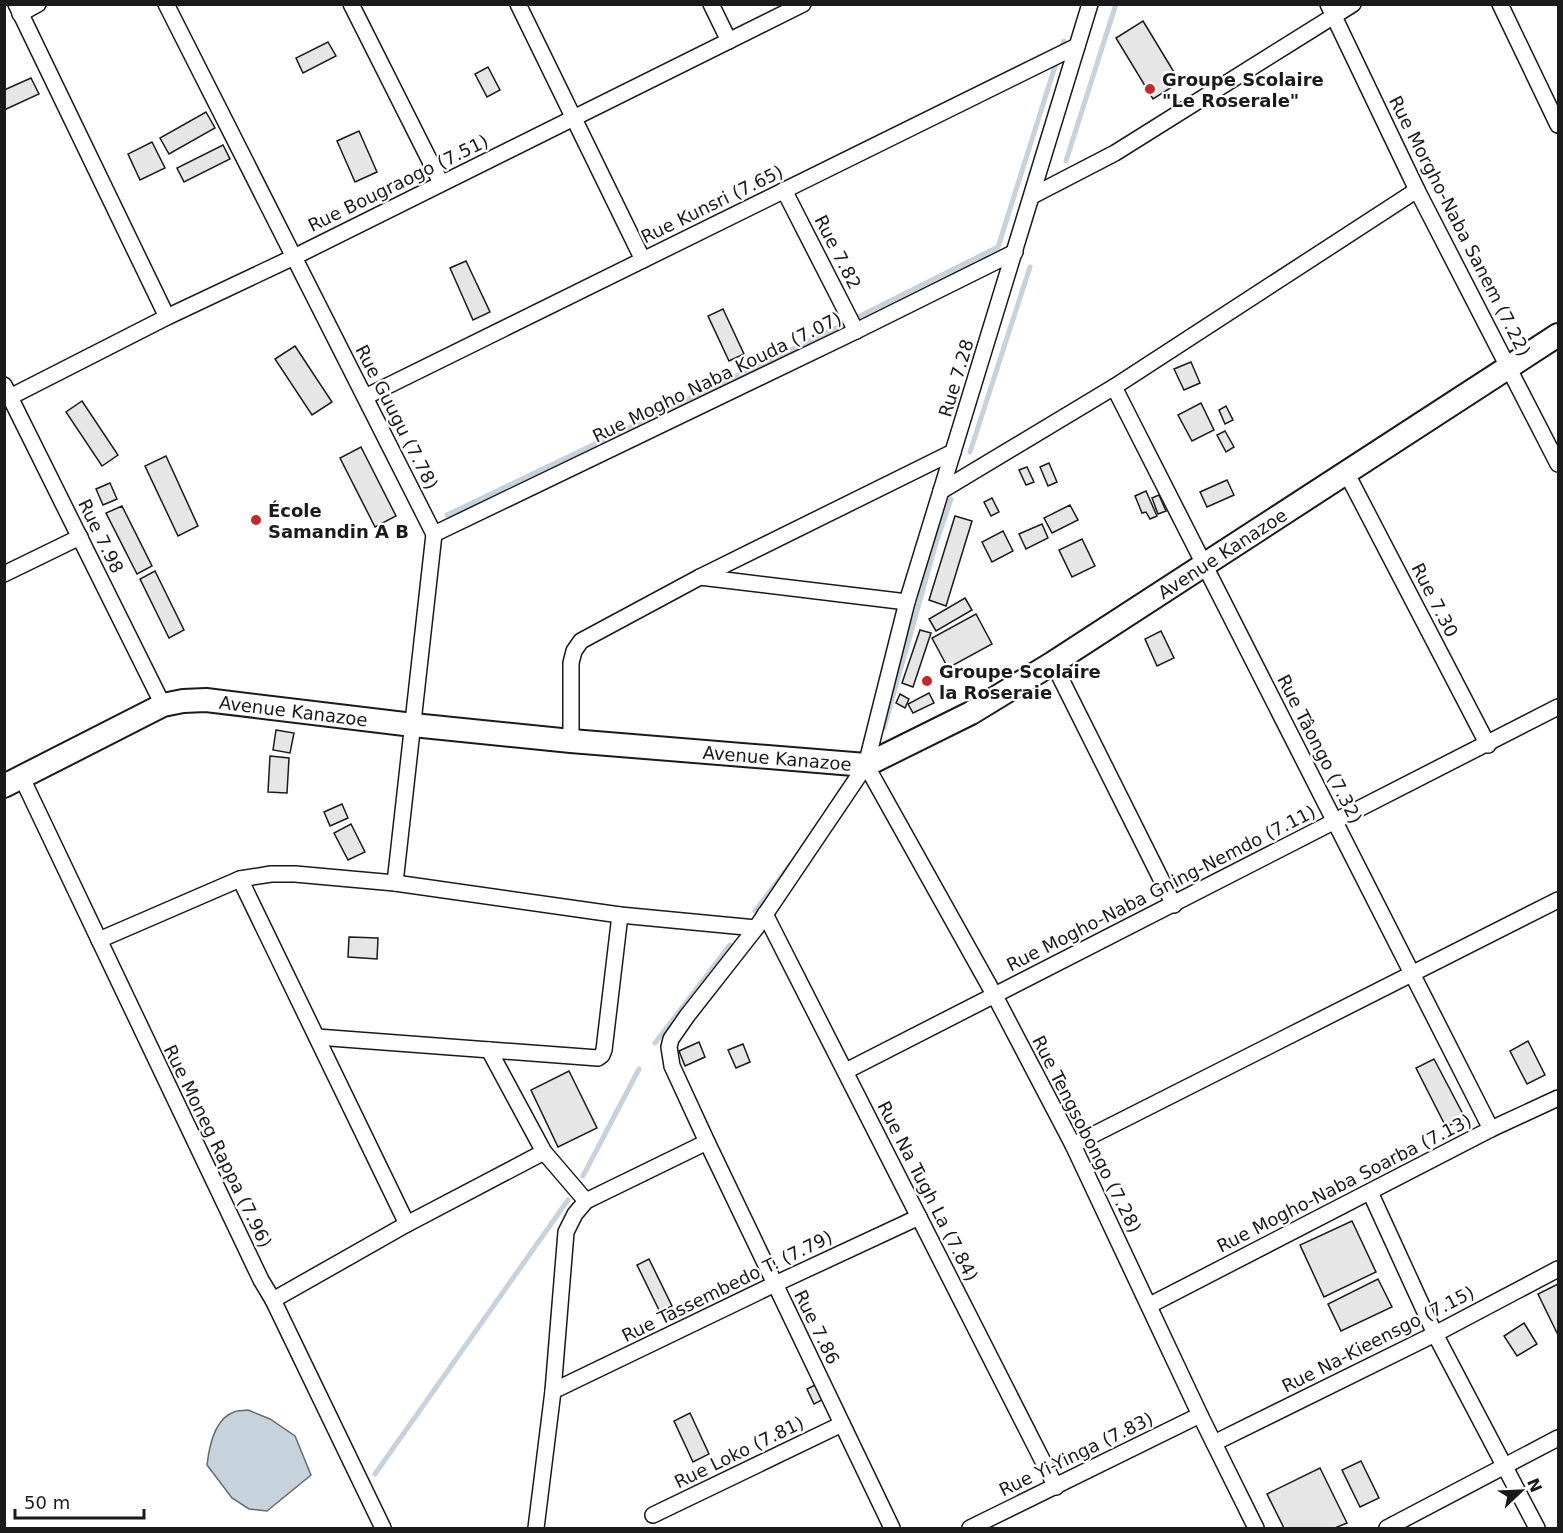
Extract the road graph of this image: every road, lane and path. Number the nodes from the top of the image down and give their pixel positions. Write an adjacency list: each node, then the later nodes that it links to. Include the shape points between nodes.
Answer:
1 (38, 4): 10 (street)
2 (166, 4): 21 (street, Rue Guugu (7.78))
3 (351, 4): 16 (street)
4 (518, 4): 14 (street)
5 (711, 4): 12 (street)
6 (803, 4): 12 (street, Rue Bougraogo (7.51))
7 (1090, 4): 13 (street, Rue 7.28)
8 (1353, 4): 11 (street)
9 (1500, 4): 15 (street)
10 (18, 9): 23 (street)
11 (1332, 11): 18 (street, Rue Morgho-Naba Sanem (7.22)); 19 (street, via 1115,153)
12 (729, 41): 14 (street, Rue Bougraogo (7.51))
13 (1077, 46): 17 (street, Rue Kunsri (7.65)); 19 (street, Rue 7.28)
14 (574, 118): 16 (street, Rue Bougraogo (7.51)); 22 (street)
15 (1558, 125)
16 (441, 183): 21 (street, Rue Bougraogo (7.51))
17 (784, 190): 22 (street, Rue Kunsri (7.65)); 24 (street, Rue 7.82)
18 (1417, 190): 26 (street, Rue Morgho-Naba Sanem (7.22)); 27 (street)
19 (1032, 196): 20 (street, Rue 7.28)
20 (1015, 252): 24 (street, Rue Mogho Naba Kouda (7.07)); 30 (street, Rue 7.28)
21 (294, 257): 23 (street, Rue Bougraogo (7.51)); 29 (street, Rue Guugu (7.78))
22 (643, 260): 29 (street, Rue Kunsri (7.65))
23 (167, 317): 28 (street, Rue Bougraogo (7.51))
24 (856, 332): 34 (street, Rue Mogho Naba Kouda (7.07))
25 (1558, 335): 26 (street, Avenue Kanazoe)
26 (1509, 366): 31 (street, Rue Morgho-Naba Sanem (7.22)); 32 (street, Avenue Kanazoe)
27 (1114, 387): 33 (street); 36 (street, Rue Tâongo (7.32))
28 (7, 391): 35 (street, Rue 7.98)
29 (364, 397): 34 (street, Rue Guugu (7.78))
30 (953, 452): 33 (street, Rue 7.28); 38 (street)
31 (1558, 464)
32 (1347, 474): 36 (street, Avenue Kanazoe); 45 (street, Rue 7.30)
33 (942, 490): 39 (street, Rue 7.28)
34 (434, 534): 43 (street)
35 (80, 537): 37 (street); 41 (street, Rue 7.98)
36 (1204, 565): 40 (street, Avenue Kanazoe); 48 (street, Rue Tâongo (7.32))
37 (4, 574)
38 (700, 577): 39 (street); 44 (street, via 581,641 571,663)
39 (907, 602): 46 (street, Rue 7.28)
40 (1053, 663): 46 (street, Avenue Kanazoe, via 971,713); 52 (street)
41 (163, 705): 43 (street, Avenue Kanazoe, via 206,700); 47 (street, Avenue Kanazoe)
42 (1558, 708): 45 (street, Rue Mogho-Naba Gning-Nemdo (7.11))
43 (413, 725): 44 (street, Avenue Kanazoe); 50 (street)
44 (571, 741): 46 (street, Avenue Kanazoe)
45 (1488, 745): 48 (street, Rue Mogho-Naba Gning-Nemdo (7.11))
46 (866, 765): 53 (street); 58 (street, Rue Tengsobongo (7.28))
47 (13, 782): 56 (street, Rue Moneg Rappa (7.96))
48 (1335, 822): 52 (street, Rue Mogho-Naba Gning-Nemdo (7.11)); 57 (street, Rue Tâongo (7.32))
49 (240, 879): 50 (street, via 295,874); 56 (street); 59 (street)
50 (394, 883): 54 (street)
51 (1558, 900): 57 (street)
52 (1174, 905): 58 (street, Rue Mogho-Naba Gning-Nemdo (7.11))
53 (765, 914): 55 (street); 61 (street, Rue Na Tugh La (7.84))
54 (620, 915): 55 (street); 60 (street, via 602,1055 594,1058)
55 (756, 928): 64 (street, Rue 7.86, via 687,1016 669,1047 672,1066)
56 (99, 940): 73 (street, Rue Moneg Rappa (7.96))
57 (1412, 974): 63 (street, Rue Tâongo (7.32)); 65 (street)
58 (994, 996): 61 (street, Rue Mogho-Naba Gning-Nemdo (7.11)); 65 (street, Rue Tengsobongo (7.28))
59 (317, 1036): 60 (street); 70 (street)
60 (489, 1050): 66 (street)
61 (846, 1071): 69 (street, Rue Na Tugh La (7.84))
62 (1558, 1098): 63 (street, Rue Mogho-Naba Soarba (7.13))
63 (1491, 1129): 67 (street, Rue Mogho-Naba Soarba (7.13))
64 (707, 1142): 68 (street); 72 (street, Rue 7.86)
65 (1073, 1145): 74 (street, Rue Tengsobongo (7.28))
66 (544, 1152): 68 (street); 70 (street)
67 (1370, 1192): 74 (street, Rue Mogho-Naba Soarba (7.13)); 75 (street)
68 (586, 1201): 76 (street, via 566,1232)
69 (919, 1217): 72 (street, Rue Tassembedo T. (7.79)); 82 (street, Rue Na Tugh La (7.84))
70 (407, 1224): 73 (street)
71 (1558, 1269): 75 (street, Rue Na-Kieensgo (7.15))
72 (774, 1284): 76 (street, Rue Tassembedo T. (7.79)); 78 (street, Rue 7.86)
73 (273, 1300): 84 (street, Rue Moneg Rappa (7.96))
74 (1150, 1305): 77 (street, Rue Tengsobongo (7.28))
75 (1435, 1334): 80 (street, Rue Na-Kieensgo (7.15)); 81 (street)
76 (553, 1391): 85 (street)
77 (1200, 1415): 80 (street, Rue Tengsobongo (7.28)); 82 (street, Rue Yi-Yinga (7.83))
78 (842, 1424): 83 (street, Rue Loko (7.81)); 86 (street, Rue 7.86)
79 (1558, 1438): 81 (street)
80 (1214, 1443): 88 (street, Rue Tengsobongo (7.28))
81 (1504, 1467): 89 (street); 90 (street)
82 (1056, 1487): 87 (street, Rue Yi-Yinga (7.83))
83 (654, 1515)
84 (383, 1528)
85 (536, 1528)
86 (892, 1528)
87 (970, 1528)
88 (1256, 1528)
89 (1387, 1528)
90 (1537, 1528)

